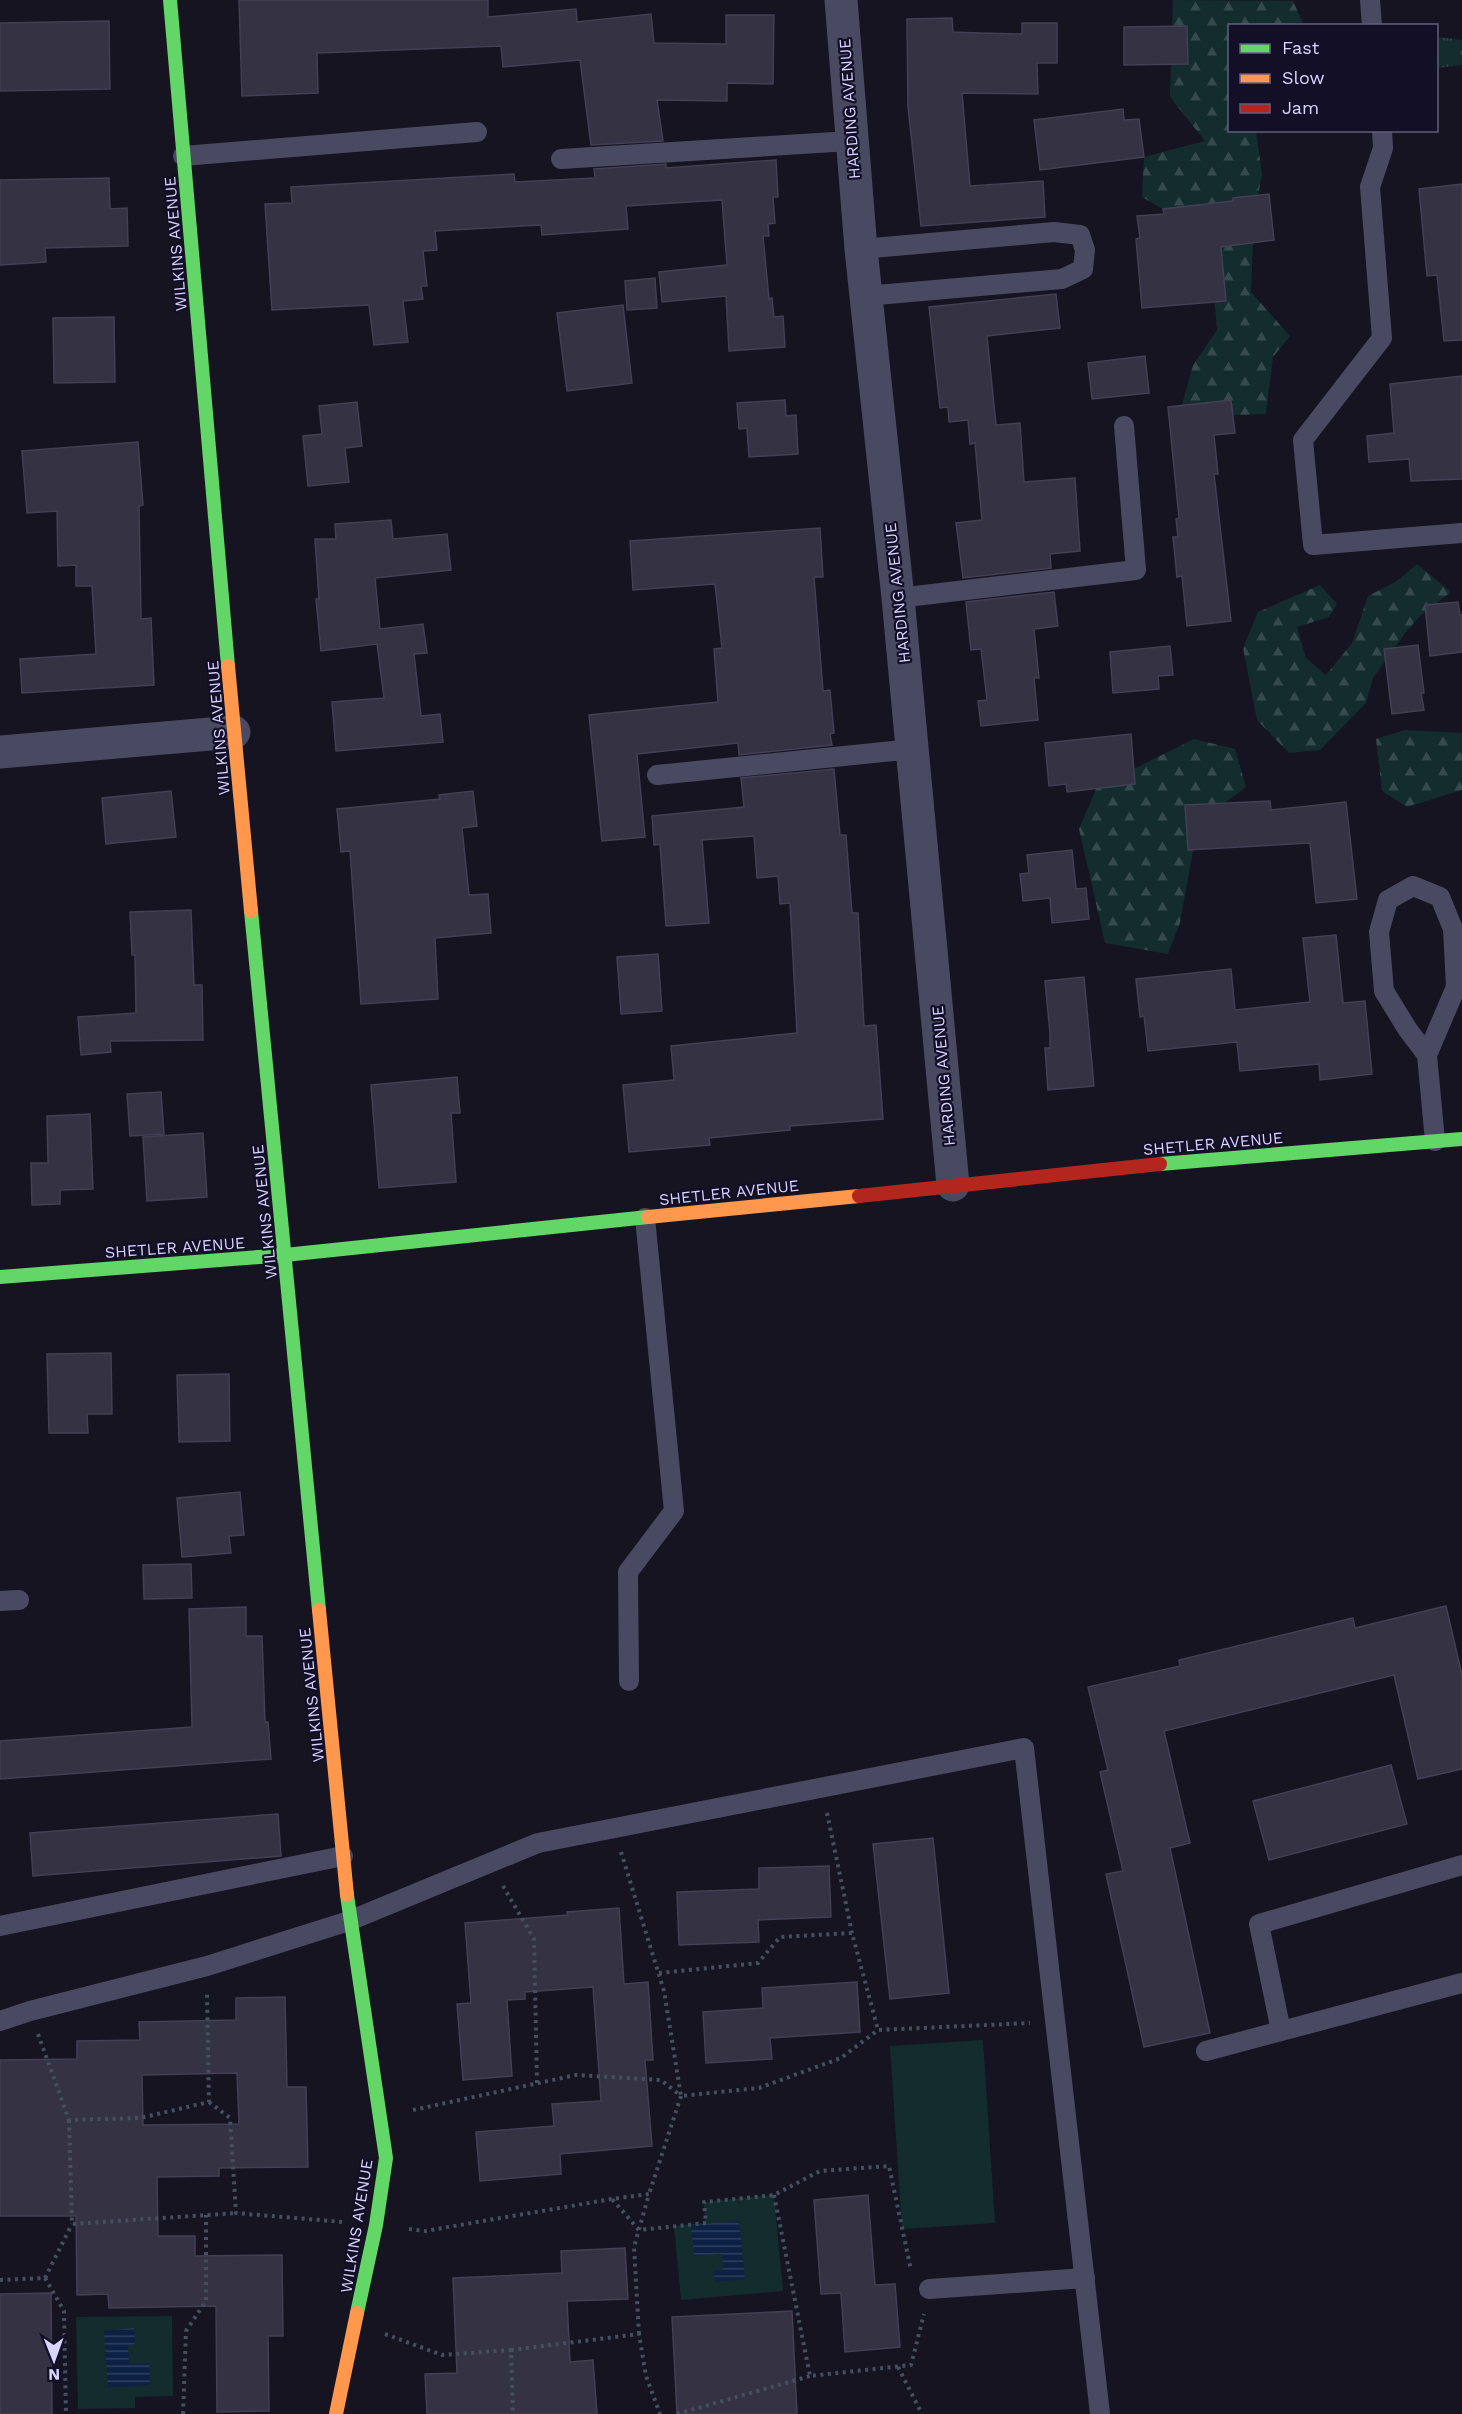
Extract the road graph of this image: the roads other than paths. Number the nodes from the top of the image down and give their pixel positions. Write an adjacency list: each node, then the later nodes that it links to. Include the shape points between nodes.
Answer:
1 (170, 0): 8 (street, WILKINS AVENUE)
2 (841, 0): 7 (street, HARDING AVENUE)
3 (1370, 0): 4 (lane)
4 (1372, 24)
5 (477, 132): 8 (lane)
6 (1382, 132): 13 (lane, via 1383,148 1370,187 1382,338 1303,440 1313,545)
7 (850, 141): 9 (lane); 10 (street, HARDING AVENUE)
8 (183, 156): 15 (street, WILKINS AVENUE)
9 (561, 159)
10 (861, 249): 11 (street, HARDING AVENUE); 11 (lane, via 1054,232 1080,235 1085,250 1083,268 1062,279)
11 (865, 296): 14 (street, HARDING AVENUE)
12 (1124, 426): 14 (lane, via 1136,570)
13 (1462, 533)
14 (898, 598): 16 (street, HARDING AVENUE)
15 (234, 732): 17 (street); 24 (street, WILKINS AVENUE)
16 (913, 749): 18 (lane); 22 (street, HARDING AVENUE)
17 (0, 752)
18 (657, 775)
19 (1427, 1055): 19 (lane, via 1384,991 1379,932 1388,900 1413,886 1440,897 1453,930 1456,987); 21 (lane)
20 (1462, 1139): 21 (street, SHETLER AVENUE)
21 (1436, 1141): 22 (street, SHETLER AVENUE)
22 (953, 1185): 23 (street, SHETLER AVENUE)
23 (645, 1218): 24 (street, SHETLER AVENUE); 26 (lane, via 674,1511 628,1572)
24 (285, 1255): 25 (street, SHETLER AVENUE); 27 (street, WILKINS AVENUE)
25 (0, 1277)
26 (629, 1681)
27 (343, 1857): 29 (street, WILKINS AVENUE); 30 (lane)
28 (1462, 1865): 33 (lane, via 1259,1924)
29 (349, 1921): 32 (lane, via 207,1966); 35 (lane, via 538,1843 1024,1748); 37 (street, WILKINS AVENUE, via 386,2158 376,2225)
30 (0, 1926)
31 (1462, 1983): 33 (lane)
32 (0, 2021)
33 (1281, 2031): 34 (lane)
34 (1206, 2050)
35 (1085, 2278): 36 (lane); 38 (lane)
36 (929, 2289)
37 (336, 2414)
38 (1100, 2414)

